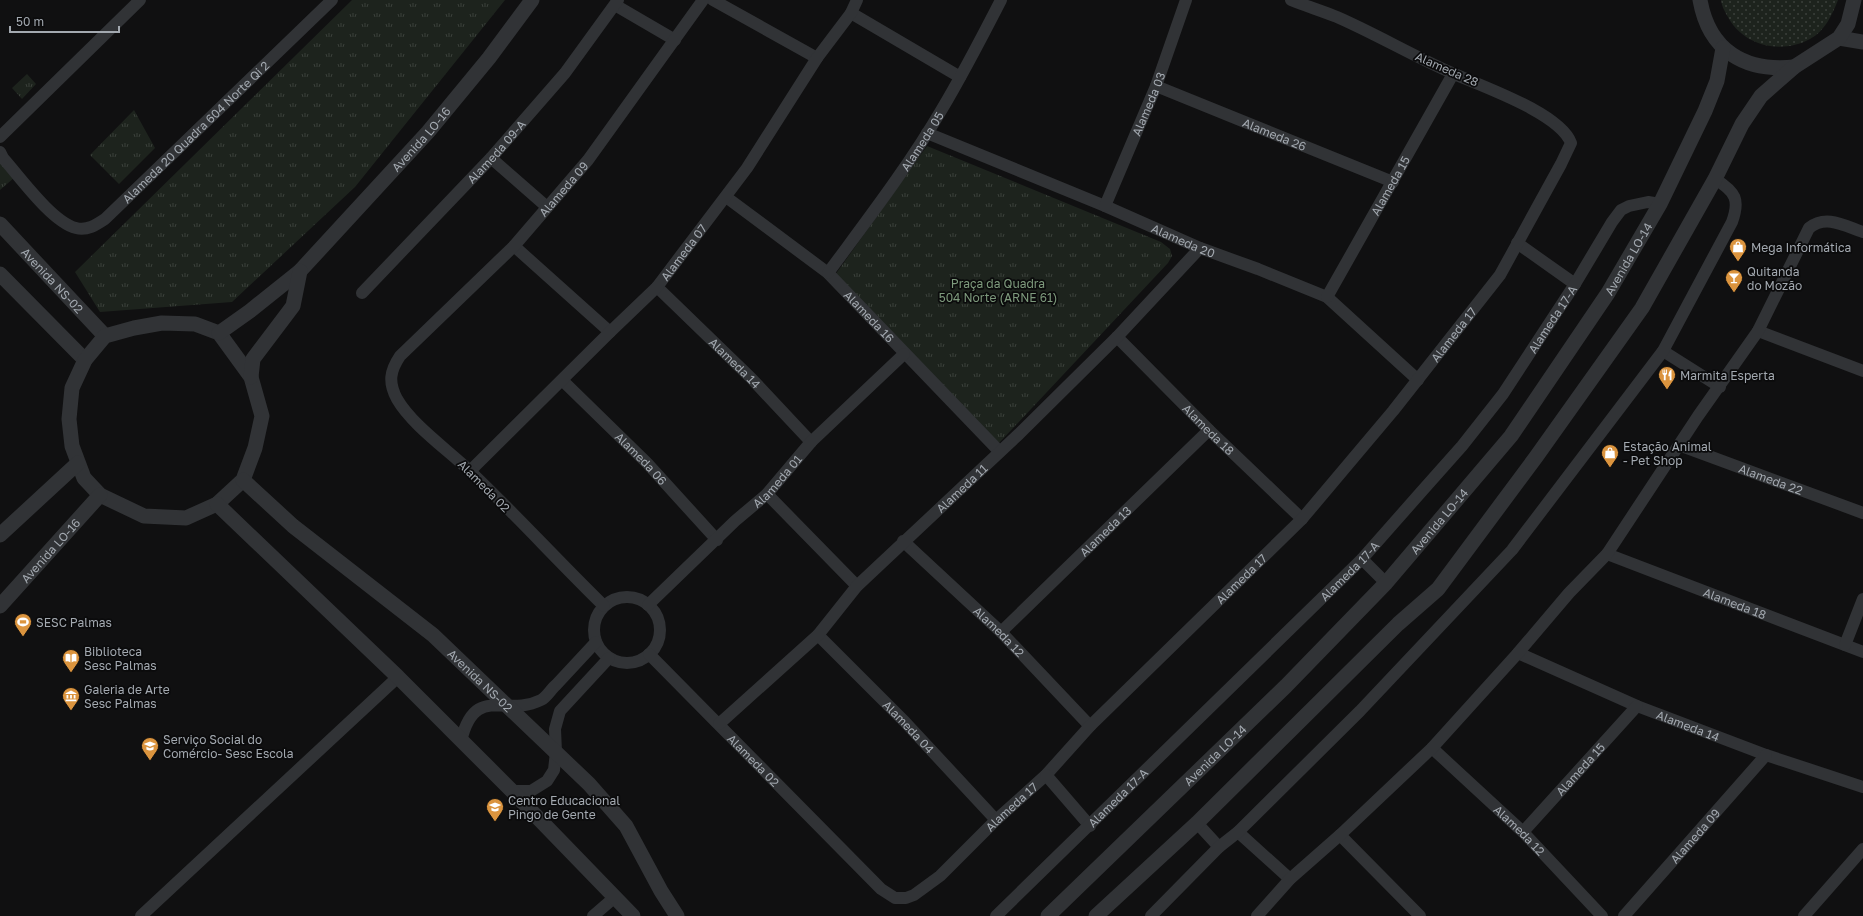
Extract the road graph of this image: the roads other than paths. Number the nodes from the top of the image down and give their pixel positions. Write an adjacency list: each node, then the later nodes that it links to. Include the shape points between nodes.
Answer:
1 (140, 0): 24 (street)
2 (332, 0): 25 (street, Alameda 20 Quadra 604 Norte Qi 2, via 105,219 93,227 76,228 49,210)
3 (532, 0): 39 (street, Avenida LO-16, via 489,58 428,132)
4 (703, 0): 15 (street, Alameda 09)
5 (713, 0): 18 (street)
6 (857, 0): 13 (street, Alameda 07)
7 (1001, 0): 21 (street, Alameda 05)
8 (1186, 0): 22 (street, Alameda 03)
9 (1291, 0): 20 (street, Alameda 28, via 1337,18)
10 (1700, 0): 17 (street, via 1708,26)
11 (1854, 0): 14 (street, via 1848,24)
12 (617, 3): 15 (street); 26 (street, Alameda 09-A, via 565,73)
13 (851, 13): 18 (street, Alameda 07); 21 (street)
14 (1839, 38): 16 (street); 19 (street)
15 (676, 40): 33 (street, Alameda 09, via 588,160)
16 (1863, 42)
17 (1723, 48): 19 (street, via 1738,59 1756,66 1775,69); 31 (street, Avenida LO-14, via 1717,81 1705,111)
18 (817, 58): 30 (street, Alameda 07)
19 (1794, 67): 28 (street, via 1761,96 1742,124)
20 (1453, 74): 27 (street, Alameda 28, via 1497,91 1560,128 1568,135 1571,143); 29 (street, Alameda 15)
21 (960, 77): 23 (street, Alameda 05)
22 (1156, 86): 29 (street, Alameda 26); 32 (street, Alameda 03)
23 (927, 133): 32 (street, Alameda 20); 40 (street, Alameda 05, via 881,202)
24 (0, 137)
25 (0, 152)
26 (491, 158): 33 (street); 44 (street, Alameda 09-A)
27 (1561, 164): 36 (street, Alameda 17)
28 (1715, 179): 51 (street, via 1735,196 1737,208 1732,222); 104 (street, via 1642,308 1438,589 1398,624)
29 (1393, 182): 45 (street, Alameda 15)
30 (726, 197): 40 (street, Alameda 16); 43 (street, Alameda 07)
31 (1660, 204): 42 (street, Alameda 17-A, via 1648,202 1621,210); 77 (street, Avenida LO-14, via 1608,293 1511,436)
32 (1106, 206): 38 (street, Alameda 20)
33 (547, 207): 37 (street, Alameda 09)
34 (0, 224): 49 (street, Avenida NS-02)
35 (1863, 232): 46 (street, via 1830,221 1816,222 1810,228)
36 (1517, 243): 42 (street); 57 (street, Alameda 17, via 1500,275)
37 (514, 246): 47 (street); 53 (street, Alameda 09)
38 (1200, 248): 45 (street, Alameda 20); 50 (street, Alameda 11)
39 (300, 271): 48 (street, Avenida LO-16); 56 (street, via 293,306 253,359)
40 (828, 273): 52 (street, Alameda 16)
41 (0, 274): 54 (street)
42 (1576, 284): 76 (street, Alameda 17-A, via 1503,394 1462,446)
43 (658, 287): 47 (street, Alameda 07); 61 (street, Alameda 14, via 751,378)
44 (362, 293)
45 (1327, 297): 57 (street, Alameda 20)
46 (1758, 331): 55 (street); 59 (street)
47 (610, 332): 58 (street, Alameda 07)
48 (219, 333): 49 (street, via 195,324 162,323); 56 (street)
49 (105, 336): 54 (street)
50 (1117, 337): 60 (street, Alameda 18); 63 (street, Alameda 11)
51 (1663, 350): 59 (street); 106 (street, via 1512,550 1360,711)
52 (904, 354): 61 (street, Alameda 01); 63 (street, Alameda 16)
53 (400, 356): 65 (street, Alameda 02, via 392,368 391,381 397,399 423,428)
54 (85, 360): 64 (street, via 72,388 69,419 72,446)
55 (1863, 371)
56 (251, 377): 66 (street, via 262,416)
57 (1418, 380): 71 (street, Alameda 17)
58 (563, 381): 65 (street, Alameda 07); 73 (street, Alameda 06, via 647,463)
59 (1720, 387): 62 (street)
60 (1209, 430): 71 (street, Alameda 18); 83 (street, Alameda 13)
61 (811, 442): 67 (street, Alameda 01)
62 (1679, 446): 70 (street, Alameda 22); 75 (street)
63 (999, 451): 74 (street, Alameda 11)
64 (78, 463): 68 (street, via 84,478); 72 (street)
65 (470, 472): 82 (street, Alameda 02)
66 (244, 480): 69 (street); 92 (street, Avenida NS-02, via 293,526 433,635)
67 (768, 494): 73 (street, Alameda 01, via 735,521); 78 (street)
68 (100, 495): 69 (street, via 144,516 186,518); 81 (street, Avenida LO-16)
69 (217, 504): 91 (street)
70 (1863, 513)
71 (1302, 519): 95 (street, Alameda 17)
72 (0, 535)
73 (717, 540): 80 (street, Alameda 01)
74 (903, 542): 78 (street, Alameda 11); 83 (street, Alameda 12)
75 (1607, 554): 86 (street, Alameda 18); 88 (street, via 1569,592)
76 (1362, 559): 77 (street); 105 (street, Alameda 17-A)
77 (1386, 582): 119 (street, Avenida LO-14, via 1286,686)
78 (858, 586): 84 (street, Alameda 11)
79 (1863, 599): 86 (street)
80 (648, 605): 82 (street, via 631,597 621,598); 89 (street, via 659,624 656,645)
81 (0, 606)
82 (604, 606): 85 (street, via 595,623)
83 (1001, 632): 95 (street, Alameda 12)
84 (818, 635): 94 (street, Alameda 11); 103 (street, Alameda 04, via 905,722)
85 (596, 642): 90 (street); 92 (street, via 542,699 527,705)
86 (1845, 645): 87 (street, Alameda 18)
87 (1863, 652)
88 (1518, 653): 93 (street, Alameda 14); 97 (street)
89 (649, 654): 90 (street, via 630,663); 94 (street, Alameda 02)
90 (609, 658): 98 (street, via 560,711 555,729)
91 (398, 677): 96 (street); 114 (street)
92 (509, 706): 96 (street, via 488,705 476,711 465,724); 98 (street, Avenida NS-02)
93 (1637, 706): 99 (street, Alameda 14); 107 (street, Alameda 15)
94 (718, 724): 111 (street, Alameda 02)
95 (1090, 726): 100 (street, Alameda 17)
96 (461, 741): 102 (street)
97 (1432, 748): 107 (street, Alameda 12); 108 (street)
98 (556, 752): 102 (street, via 554,770 547,781 531,791); 117 (street, Avenida NS-02, via 626,826)
99 (1766, 755): 101 (street, Alameda 14); 125 (street, Alameda 09)
100 (1046, 775): 103 (street, Alameda 17); 105 (street)
101 (1863, 787)
102 (512, 791): 113 (street)
103 (996, 820): 111 (street, Alameda 17, via 940,876 906,898 899,899 890,895)
104 (1197, 823): 109 (street); 120 (street)
105 (1090, 826): 118 (street, Alameda 17-A)
106 (1238, 832): 109 (street); 112 (street)
107 (1523, 832): 124 (street, Alameda 12)
108 (1340, 835): 112 (street); 123 (street)
109 (1219, 847): 121 (street)
110 (1863, 849): 126 (street)
111 (857, 866)
112 (1290, 879): 122 (street)
113 (615, 897): 115 (street); 116 (street)
114 (141, 916)
115 (593, 916)
116 (633, 916)
117 (677, 916)
118 (996, 916)
119 (1048, 916)
120 (1096, 916)
121 (1151, 916)
122 (1257, 916)
123 (1420, 916)
124 (1602, 916)
125 (1624, 916)
126 (1804, 916)

